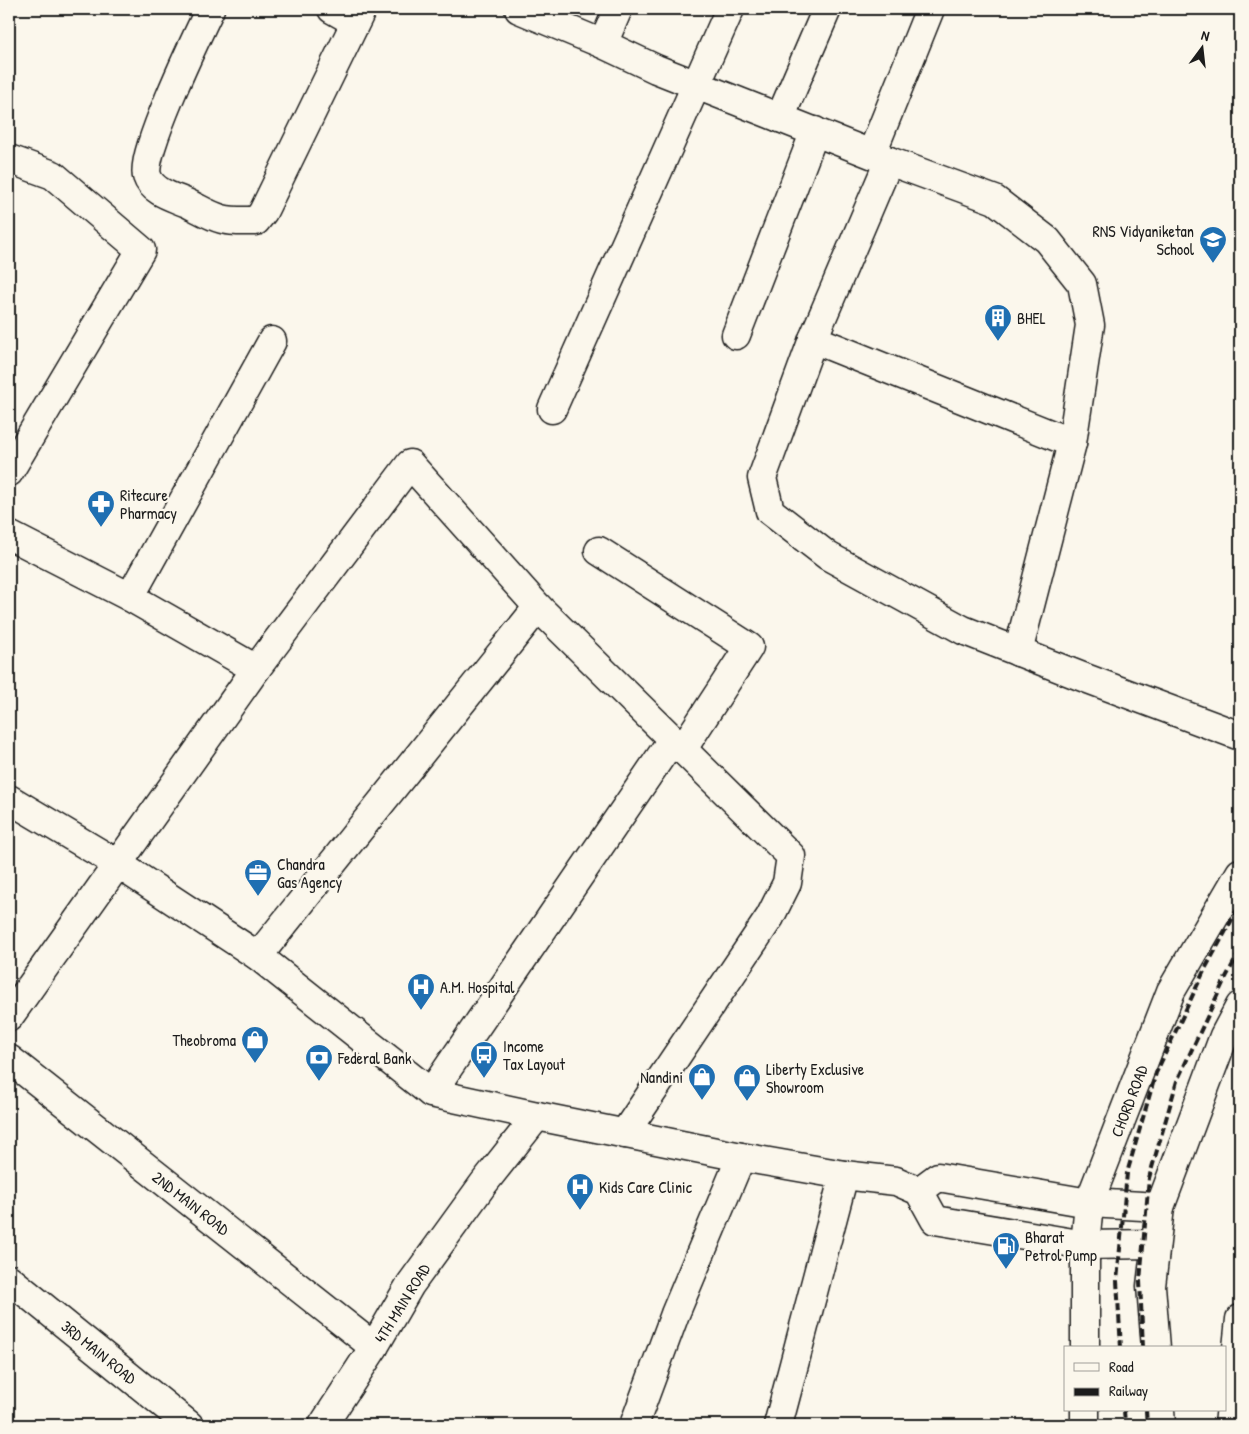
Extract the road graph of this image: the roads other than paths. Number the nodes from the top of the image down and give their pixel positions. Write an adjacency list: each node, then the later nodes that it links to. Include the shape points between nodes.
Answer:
1 (210, 9): 8 (street, via 156,134 146,165 146,176 155,189 220,219 238,222 256,221 263,212)
2 (332, 9): 8 (street)
3 (519, 9): 9 (street)
4 (618, 9): 9 (street)
5 (730, 9): 10 (street)
6 (827, 9): 11 (street)
7 (930, 9): 13 (street)
8 (359, 15)
9 (603, 44): 10 (street)
10 (697, 84): 11 (street); 18 (street)
11 (780, 118): 12 (street)
12 (815, 131): 13 (street); 15 (street)
13 (880, 157): 16 (street); 19 (street, via 995,200 1047,240 1082,284 1090,325)
14 (9, 159): 20 (street, via 54,175 140,250)
15 (736, 335)
16 (813, 339): 19 (street); 25 (street, via 762,478 770,511 828,556 963,630)
17 (272, 341): 23 (street)
18 (552, 409)
19 (1072, 443): 25 (street)
20 (9, 472)
21 (9, 535): 23 (street)
22 (599, 551): 28 (street, via 749,647)
23 (130, 597): 26 (street)
24 (538, 607): 26 (street, via 410,464); 28 (street); 32 (street)
25 (1018, 652): 27 (street)
26 (256, 670): 30 (street)
27 (1240, 736)
28 (677, 745): 36 (street); 38 (street, via 791,856 786,883 770,916)
29 (9, 799): 30 (street)
30 (118, 864): 32 (street); 34 (street)
31 (1240, 873): 42 (street, CHORD ROAD, via 1171,991)
32 (258, 956): 36 (street)
33 (1240, 1006): 43 (street, via 1224,1036)
34 (9, 1017)
35 (9, 1059): 50 (street, 2ND MAIN ROAD)
36 (431, 1092): 37 (street)
37 (537, 1116): 38 (street); 50 (street, 4TH MAIN ROAD, via 410,1285)
38 (624, 1134): 39 (street)
39 (741, 1157): 40 (street); 55 (street, via 675,1314)
40 (844, 1175): 41 (street, via 896,1181); 56 (street)
41 (919, 1192): 42 (street, via 938,1177); 45 (street, via 935,1220)
42 (1090, 1203): 43 (street); 45 (street, CHORD ROAD)
43 (1160, 1207): 44 (street)
44 (1155, 1244): 45 (street); 49 (street, via 1152,1286)
45 (1085, 1245): 48 (street, CHORD ROAD)
46 (9, 1279): 53 (street, 3RD MAIN ROAD)
47 (1240, 1319): 59 (street)
48 (1085, 1346)
49 (1156, 1346)
50 (374, 1347): 54 (street, 4TH MAIN ROAD)
51 (1085, 1412): 57 (street)
52 (1160, 1412): 58 (street)
53 (189, 1425)
54 (323, 1425)
55 (634, 1425)
56 (778, 1425)
57 (1085, 1425)
58 (1161, 1425)
59 (1229, 1425)

